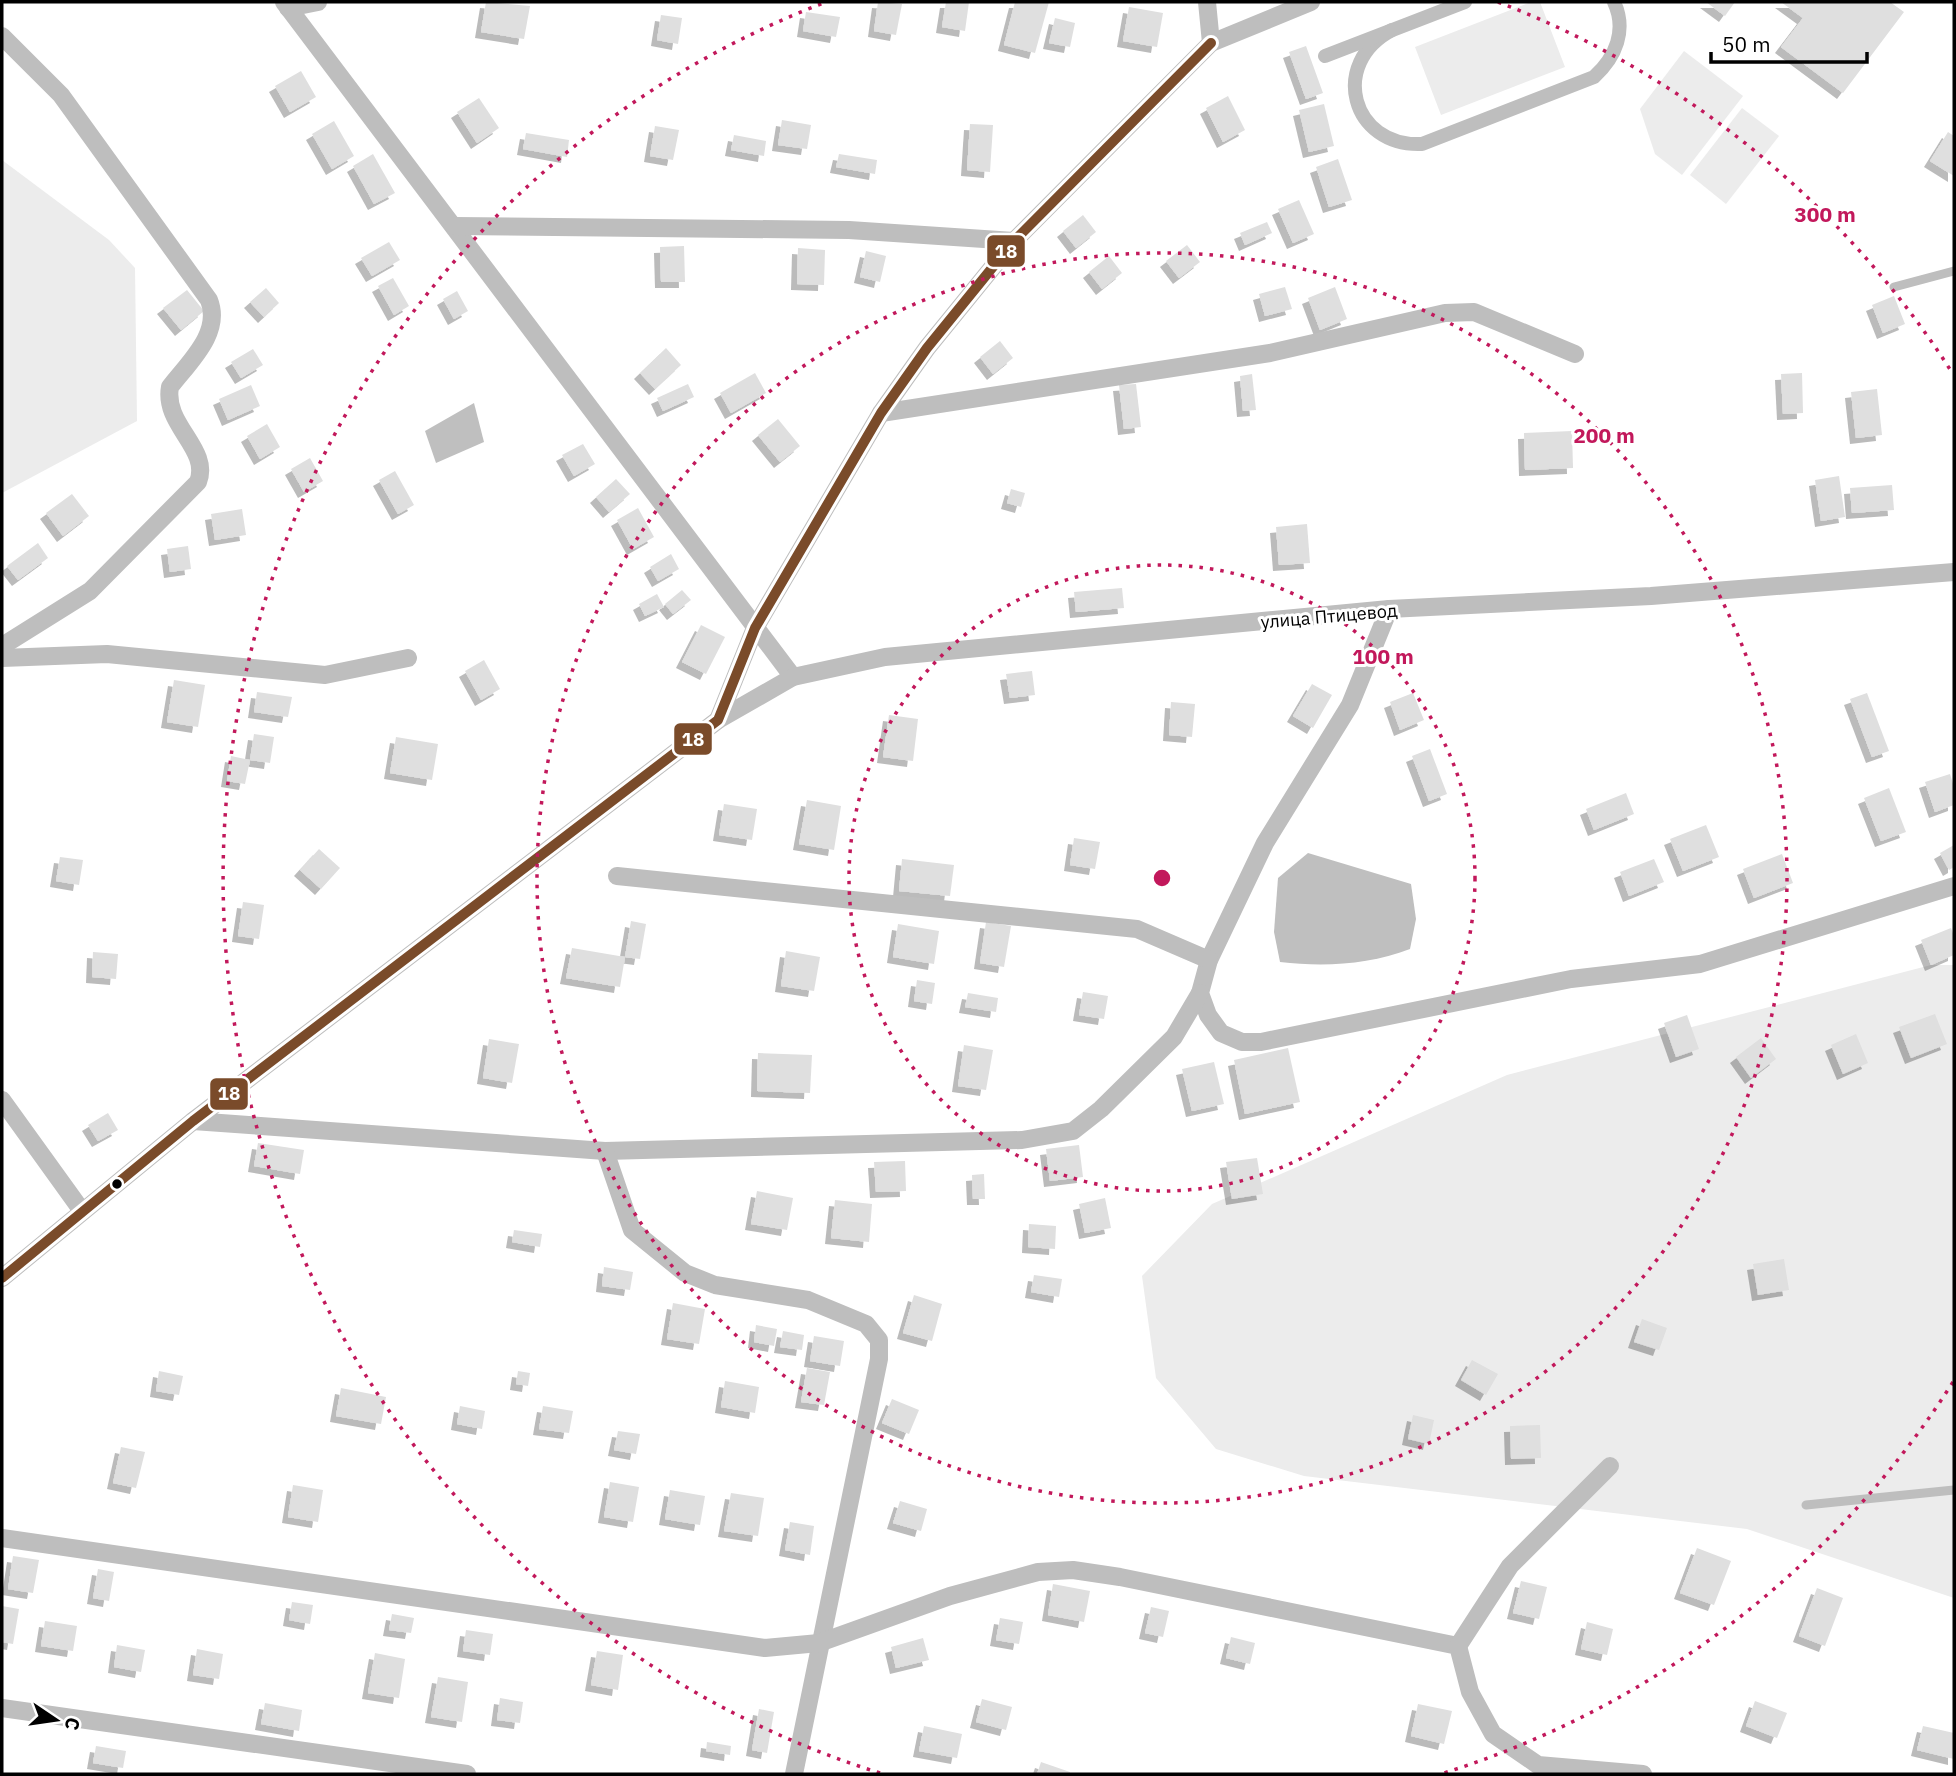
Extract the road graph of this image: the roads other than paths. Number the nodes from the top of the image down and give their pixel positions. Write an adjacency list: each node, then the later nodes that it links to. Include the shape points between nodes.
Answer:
1 (318, 2): 6 (street)
2 (1208, 2): 9 (street)
3 (1311, 2): 9 (street)
4 (1465, 2): 7 (street)
5 (1614, 2): 7 (street, via 1619,19 1617,46 1594,77 1422,144 1384,137 1358,107 1355,81 1363,56 1370,45)
6 (286, 5): 11 (street)
7 (1392, 30): 10 (street)
8 (2, 36): 20 (street, via 61,95 214,312 213,326 170,387 168,398 170,411 201,462 198,482 90,591)
9 (1211, 43): 12 (street)
10 (1325, 56)
11 (454, 226): 12 (street, via 849,230); 19 (street)
12 (1014, 241): 16 (street)
13 (1954, 271): 14 (lane)
14 (1894, 287)
15 (1576, 354): 16 (street, via 1474,312 1445,313 1270,353)
16 (881, 413): 19 (street)
17 (1954, 572): 18 (street, улица Птицевод, via 1651,596)
18 (1389, 609): 23 (street, улица Птицевод, via 885,657); 27 (street, via 1350,705 1265,843)
19 (755, 628): 23 (street); 24 (street)
20 (2, 646)
21 (2, 658): 22 (street, via 107,654 325,675)
22 (408, 658)
23 (793, 677): 24 (street, улица Птицевод)
24 (718, 720): 30 (street, улица Птицевод)
25 (617, 876): 27 (street, via 1137,929)
26 (1954, 886): 28 (street, via 1700,964 1571,979 1261,1042 1242,1042 1221,1033)
27 (1209, 960): 28 (street)
28 (1200, 993): 31 (street, via 1174,1037 1110,1101 1073,1130 1022,1140)
29 (2, 1100): 32 (street)
30 (193, 1121): 31 (street); 32 (street, улица Птицевод)
31 (605, 1151): 38 (street, via 632,1230 685,1273 715,1285 808,1300 866,1324 878,1340 879,1359)
32 (82, 1210): 33 (street, улица Птицевод)
33 (2, 1278)
34 (1610, 1466): 39 (street, via 1510,1566)
35 (1954, 1490): 36 (lane)
36 (1806, 1505)
37 (2, 1538): 38 (street, via 765,1648)
38 (819, 1643): 39 (street, via 950,1596 1038,1573 1073,1570); 42 (street)
39 (1458, 1646): 43 (street, via 1470,1692 1493,1734 1538,1765)
40 (2, 1708): 41 (street)
41 (467, 1774)
42 (794, 1774)
43 (1643, 1774)

